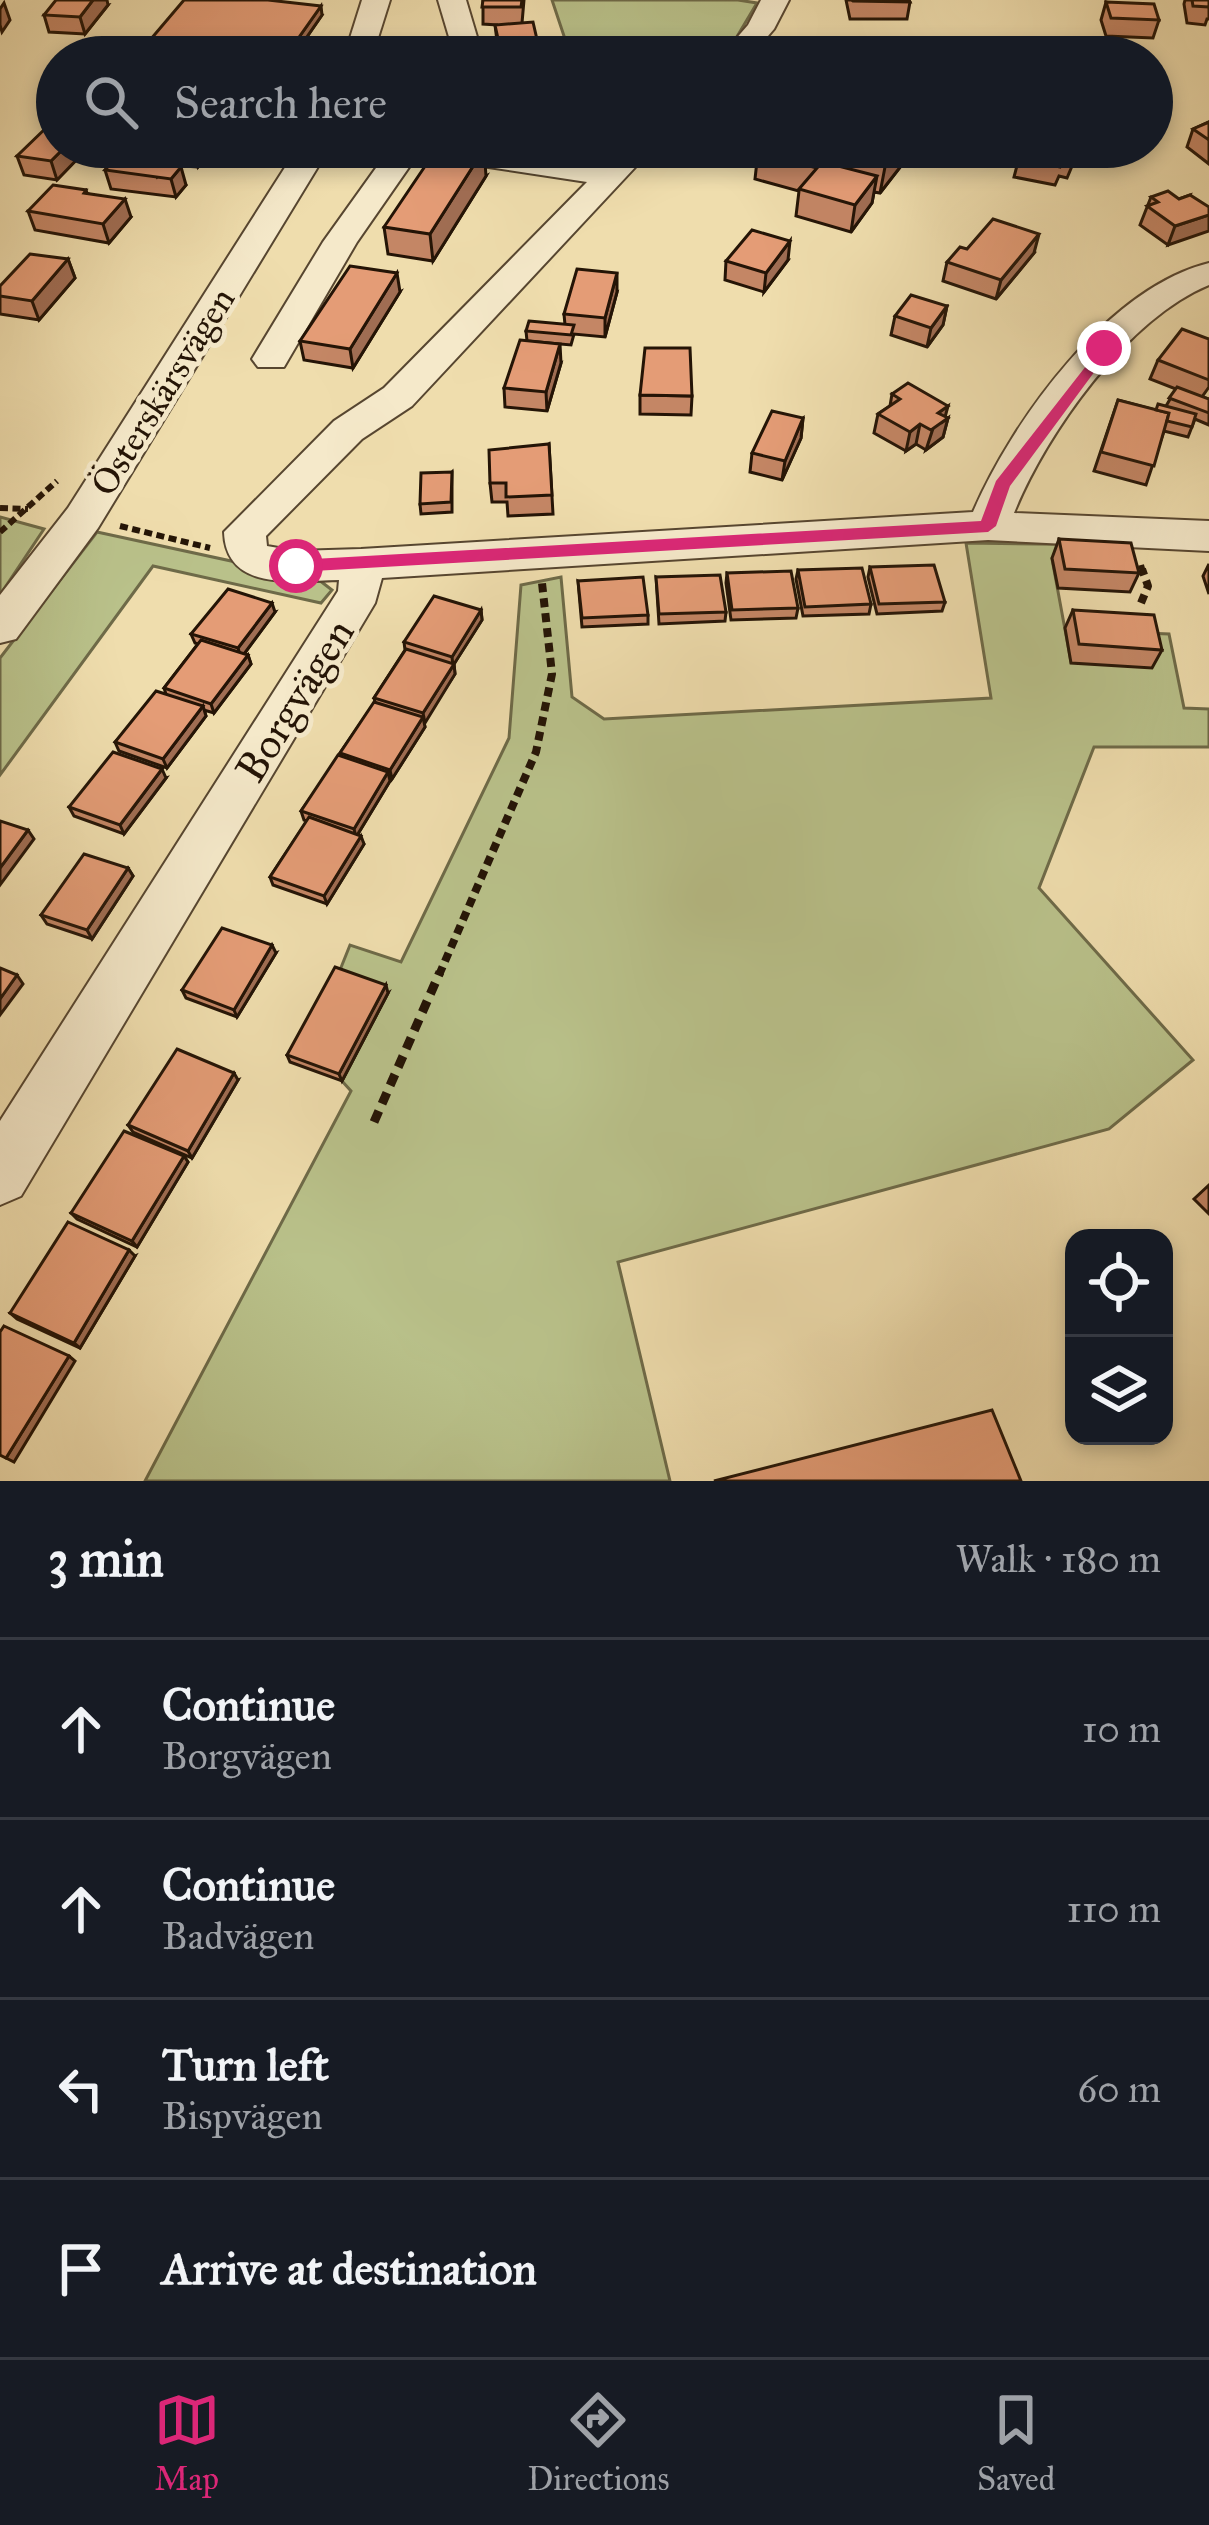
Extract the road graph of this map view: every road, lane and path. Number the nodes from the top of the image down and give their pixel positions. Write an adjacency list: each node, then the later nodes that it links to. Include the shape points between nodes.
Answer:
1 (376, 0): 4 (street)
2 (452, 0): 5 (street)
3 (775, 0): 6 (street)
4 (365, 36)
5 (456, 36)
6 (754, 36)
7 (301, 168): 18 (street, Österskärsvägen, via 83,518)
8 (427, 168): 13 (street, via 340,242)
9 (556, 168): 11 (street)
10 (616, 168): 11 (street, Borgvägen)
11 (608, 176): 17 (street, Borgvägen, via 398,397 348,430 245,532 246,554 264,563)
12 (1209, 273): 14 (street, via 1164,293 1104,348 1002,484)
13 (271, 359)
14 (988, 526): 15 (street); 16 (street)
15 (1209, 536)
16 (539, 554): 17 (street); 19 (path, via 552,674 536,752)
17 (361, 564): 20 (street, Borgvägen, via 360,592)
18 (0, 627)
19 (374, 1122)
20 (0, 1175)

